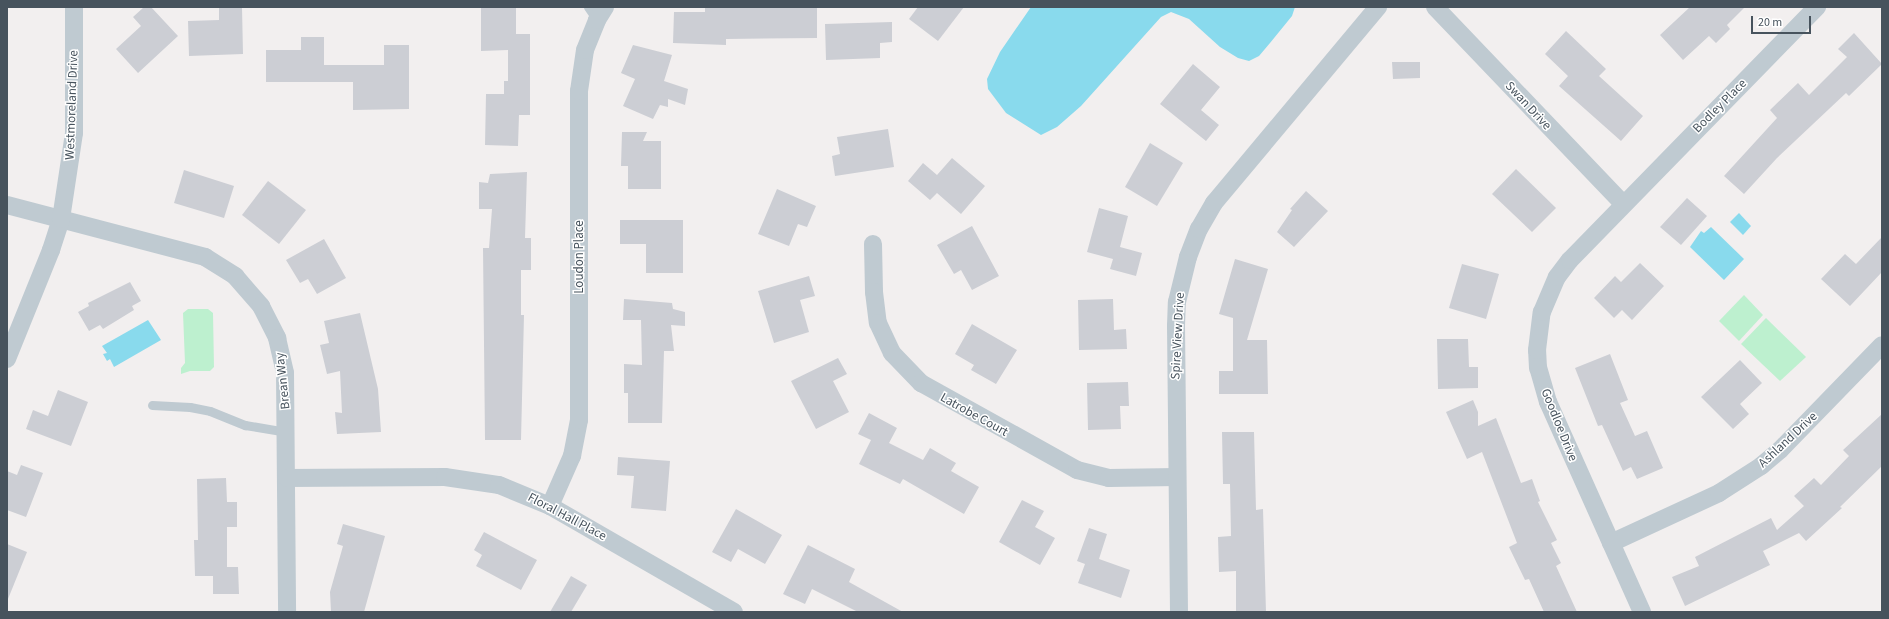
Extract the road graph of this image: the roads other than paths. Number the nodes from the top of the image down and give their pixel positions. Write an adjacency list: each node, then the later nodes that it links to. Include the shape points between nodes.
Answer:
1 (74, 7): 8 (street, Westmoreland Drive, via 74,133)
2 (1378, 7): 14 (street, Spire View Drive, via 1214,203 1199,229 1188,257 1177,302)
3 (1435, 7): 6 (street, Swan Drive)
4 (1817, 7): 6 (street, Bodley Place)
5 (597, 11): 16 (street, Loudon Place, via 585,50 579,91 579,420 572,456)
6 (1623, 204): 17 (street, Goodloe Drive, via 1556,277 1537,332 1538,368 1548,402)
7 (7, 205): 8 (street, Brean Way)
8 (61, 219): 11 (street, Westmoreland Drive, via 52,250); 13 (street, Brean Way, via 204,257 235,276 261,306 278,338 285,373)
9 (873, 244): 14 (street, Latrobe Court, via 878,324 892,353 921,383 1077,470 1109,478)
10 (1882, 345): 17 (street, Ashland Drive, via 1780,450 1761,466 1719,493)
11 (7, 359)
12 (152, 405): 13 (lane, via 190,407 210,411 245,425)
13 (287, 432): 15 (street, Brean Way)
14 (1177, 477): 20 (street, Spire View Drive)
15 (287, 478): 16 (street, Floral Hall Place, via 462,478 518,491); 18 (street, Brean Way)
16 (550, 506): 19 (street, Floral Hall Place)
17 (1611, 542): 21 (street, Goodloe Drive)
18 (287, 612)
19 (734, 612)
20 (1179, 612)
21 (1642, 612)

